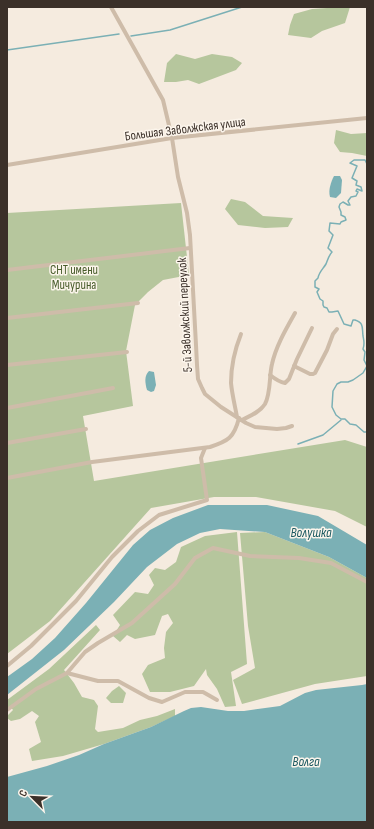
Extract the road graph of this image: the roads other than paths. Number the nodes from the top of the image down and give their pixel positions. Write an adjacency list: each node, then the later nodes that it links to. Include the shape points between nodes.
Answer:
1 (111, 7): 3 (street, 5-й Заволжский переулок, via 163,100)
2 (367, 118): 3 (street, Большая Заволжская улица)
3 (172, 138): 4 (street, Большая Заволжская улица); 5 (street, 5-й Заволжский переулок, via 187,213)
4 (7, 165)
5 (190, 248): 6 (street); 19 (street, 5-й Заволжский переулок, via 198,379 205,394)
6 (7, 270)
7 (138, 303): 9 (street)
8 (295, 313): 16 (street, via 282,336)
9 (7, 318)
10 (312, 328): 15 (street)
11 (337, 329): 15 (street, via 315,373)
12 (241, 334): 19 (street, via 231,375)
13 (127, 352): 14 (street)
14 (7, 366)
15 (294, 366): 16 (street, via 286,383 281,383)
16 (270, 375): 19 (street, via 264,405 254,414)
17 (113, 388): 18 (street)
18 (7, 408)
19 (240, 419): 20 (street, 5-й Заволжский переулок, via 255,427 266,429); 23 (street, via 231,437)
20 (292, 426)
21 (86, 429): 22 (street)
22 (7, 443)
23 (205, 448): 24 (street, via 92,462); 26 (street, via 201,458 207,500 159,515 138,531 112,557 76,602)
24 (7, 478)
25 (367, 582): 27 (street, via 332,563 300,558 250,556 213,548 195,558 175,584 132,623 85,652)
26 (7, 666)
27 (67, 673): 28 (street, via 98,681 118,681 162,702 185,692 202,692); 29 (street, via 36,688)
28 (217, 700)
29 (7, 710)

